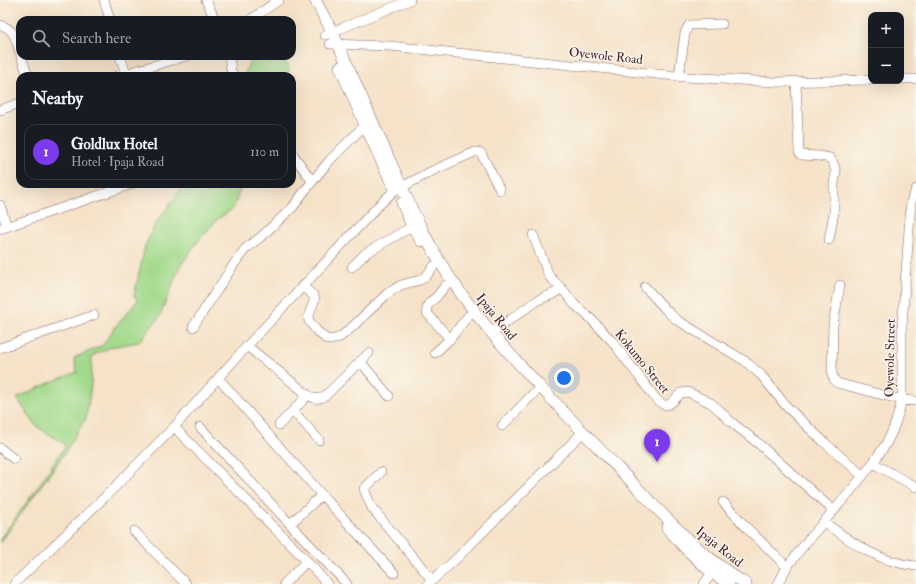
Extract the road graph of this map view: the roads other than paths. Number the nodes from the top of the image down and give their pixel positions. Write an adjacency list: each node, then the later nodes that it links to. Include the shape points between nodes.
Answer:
1 (104, 0): 7 (street)
2 (206, 0): 8 (street)
3 (279, 0): 9 (street)
4 (306, 0): 12 (main road, Ipaja Road)
5 (315, 0): 12 (main road, Ipaja Road)
6 (410, 0): 12 (street)
7 (109, 16)
8 (213, 16)
9 (256, 16)
10 (722, 24): 22 (street, via 689,25 685,33)
11 (0, 25): 13 (street, via 13,33)
12 (331, 39): 22 (street, Oyewole Road); 29 (main road, Ipaja Road); 33 (main road, Ipaja Road)
13 (16, 41)
14 (22, 60): 18 (street)
15 (120, 60): 19 (street)
16 (173, 60): 20 (street)
17 (230, 60): 21 (street)
18 (27, 72)
19 (121, 72)
20 (131, 72)
21 (232, 72)
22 (679, 76): 26 (street, Oyewole Road)
23 (904, 79): 24 (street)
24 (916, 79)
25 (868, 80): 26 (street, Oyewole Road)
26 (796, 82): 40 (street, via 799,152 806,156 830,158 836,171 834,212)
27 (16, 104): 28 (street)
28 (0, 110)
29 (364, 125): 31 (street); 33 (main road, Ipaja Road)
30 (296, 159): 31 (street)
31 (312, 181): 51 (street, via 288,213 246,248)
32 (120, 188): 38 (street)
33 (399, 189): 35 (street, via 432,171 478,152 481,153); 37 (main road, Ipaja Road); 45 (street, via 379,205)
34 (916, 189): 63 (street, Oyewole Street, via 911,202 902,327)
35 (500, 190)
36 (0, 205): 38 (street)
37 (416, 224): 41 (main road, Ipaja Road); 42 (street, via 366,253); 48 (main road, Ipaja Road)
38 (3, 228)
39 (533, 235): 47 (street, Kokumo Street, via 549,276)
40 (829, 240)
41 (434, 266): 43 (main road, Ipaja Road); 45 (street, via 420,280 401,285 388,294 340,338 332,340 326,339 309,321 314,299)
42 (352, 268)
43 (446, 285): 48 (main road, Ipaja Road); 53 (street, via 427,304 426,309)
44 (840, 285): 63 (street, via 833,325 834,380 837,383)
45 (302, 286): 54 (street)
46 (645, 287): 76 (street, via 677,320 754,368 787,406)
47 (561, 289): 52 (street, via 538,300); 80 (street, Kokumo Street, via 612,341 662,404 670,404 681,393 688,392 711,403)
48 (461, 300): 50 (main road, Ipaja Road); 52 (main road, Ipaja Road)
49 (94, 315): 55 (street)
50 (468, 316): 53 (street); 60 (main road, Ipaja Road, via 486,338)
51 (193, 327)
52 (491, 333): 60 (main road, Ipaja Road)
53 (450, 339): 57 (street)
54 (247, 346): 59 (street); 61 (street)
55 (0, 348)
56 (369, 353): 58 (street)
57 (435, 353)
58 (360, 361): 61 (street, via 325,396 320,399); 62 (street)
59 (218, 378): 67 (street); 78 (street)
60 (538, 390): 68 (street); 70 (main road, Ipaja Road)
61 (308, 395): 65 (street)
62 (389, 396)
63 (902, 400): 64 (street); 74 (street, Oyewole Street, via 892,432)
64 (916, 401)
65 (293, 411): 66 (street); 71 (street)
66 (279, 425)
67 (174, 426): 84 (street); 90 (street)
68 (502, 426)
69 (200, 427): 82 (street)
70 (580, 435): 87 (main road, Ipaja Road, via 686,549); 89 (street)
71 (319, 440)
72 (0, 448): 73 (street)
73 (14, 460)
74 (873, 463): 76 (street, Oyewole Street); 77 (street)
75 (381, 472): 89 (street, via 364,489 372,508)
76 (863, 476): 80 (street, Oyewole Street)
77 (916, 487)
78 (322, 495): 82 (street); 88 (street)
79 (723, 502): 86 (street)
80 (834, 511): 81 (street, Oyewole Street)
81 (824, 522): 85 (street, via 872,553 889,561); 86 (street, Oyewole Street)
82 (290, 524): 94 (street)
83 (134, 531): 91 (street)
84 (306, 561): 92 (street); 93 (street)
85 (916, 566)
86 (787, 568): 98 (street, Oyewole Street)
87 (716, 570): 95 (street); 96 (main road, Ipaja Road); 97 (main road, Ipaja Road)
88 (394, 573)
89 (430, 582)
90 (14, 584)
91 (186, 584)
92 (284, 584)
93 (327, 584)
94 (347, 584)
95 (704, 584)
96 (730, 584)
97 (746, 584)
98 (778, 584)

